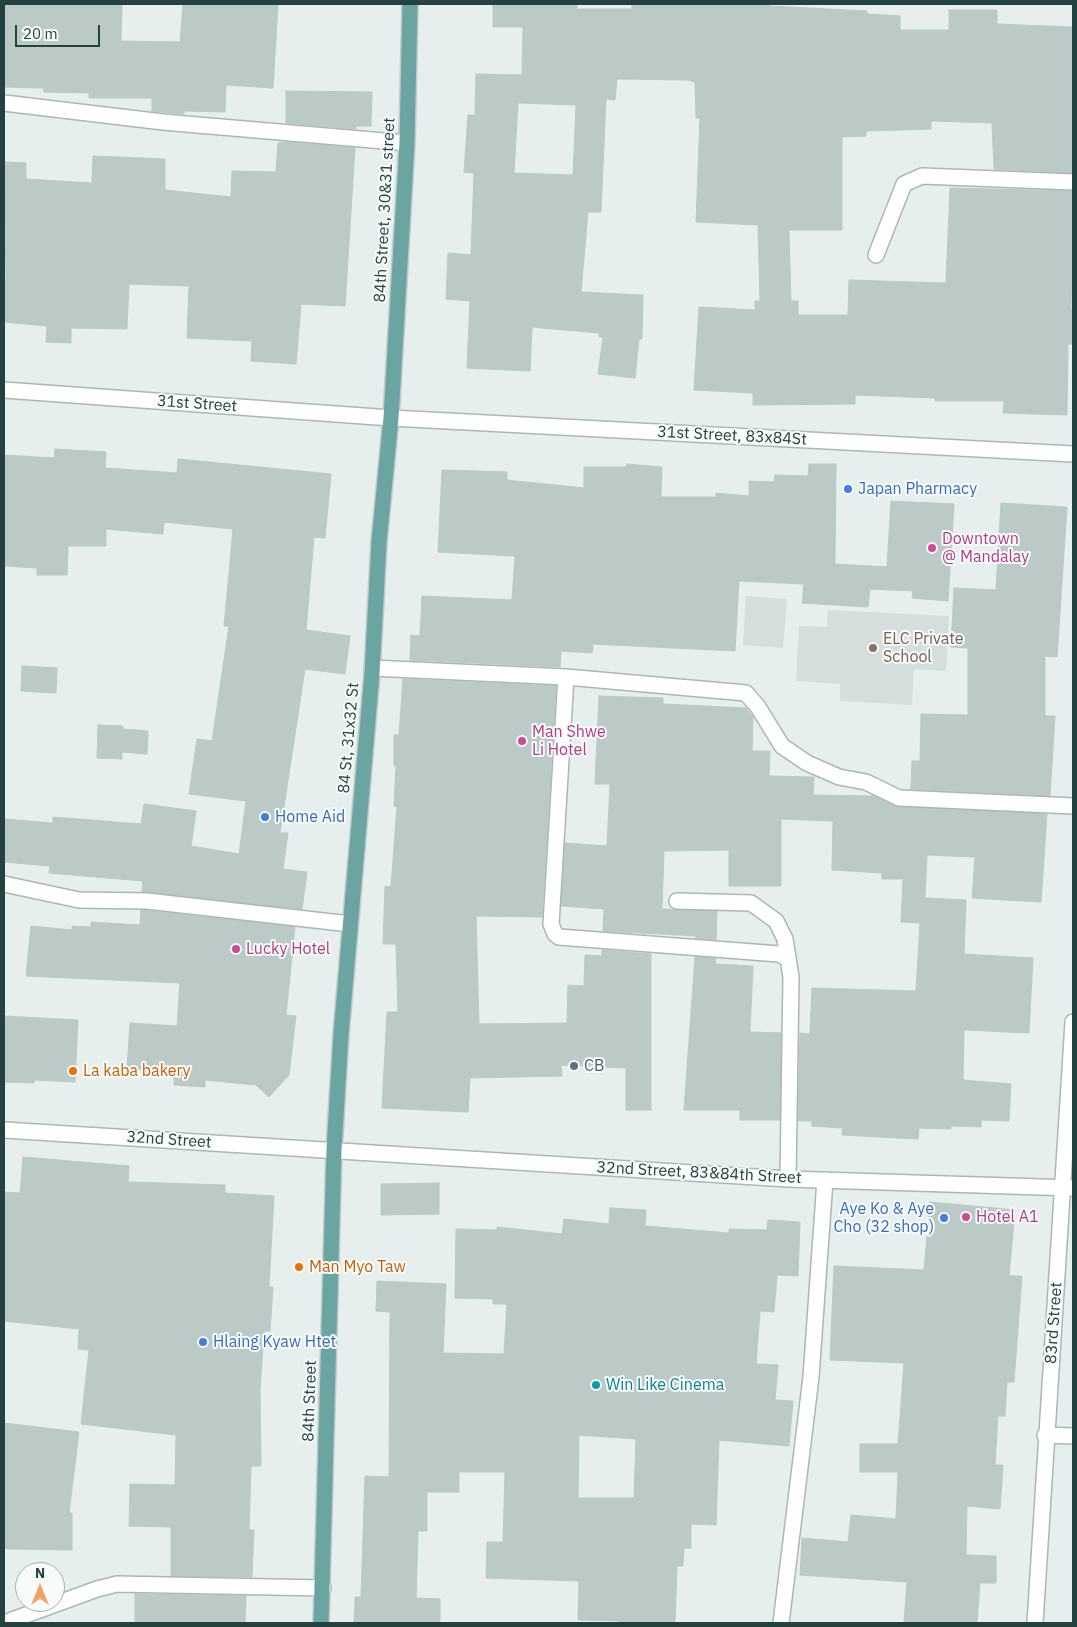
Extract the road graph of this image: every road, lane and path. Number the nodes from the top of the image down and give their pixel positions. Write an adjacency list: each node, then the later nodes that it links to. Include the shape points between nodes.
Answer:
1 (410, 4): 3 (main road, 84th Street, 30&31 street)
2 (4, 103): 3 (street, via 162,122)
3 (407, 143): 7 (main road, 84th Street, 30&31 street)
4 (1073, 182): 5 (street, via 922,176 904,184)
5 (876, 255)
6 (4, 390): 7 (street, 31st Street)
7 (390, 418): 8 (street, 31st Street, 83x84St); 9 (main road, 84 St, 31x32 St)
8 (1073, 454)
9 (372, 668): 10 (street); 14 (main road, 84 St, 31x32 St)
10 (566, 677): 11 (street, via 746,693 782,746 831,774 866,782 899,798); 15 (street, via 553,932 559,937 779,954)
11 (1073, 806)
12 (4, 884): 14 (street, via 80,900 183,904)
13 (677, 901): 15 (street, via 757,905 776,920 786,945)
14 (350, 924): 18 (main road, 84 St, 31x32 St)
15 (787, 958): 19 (street, via 791,977)
16 (1073, 1022): 21 (street, 83rd Street)
17 (4, 1130): 18 (street, 32nd Street)
18 (334, 1150): 19 (street, 32nd Street, 83&84th Street); 24 (main road, 84th Street)
19 (788, 1179): 20 (street, 32nd Street, 83&84th Street)
20 (825, 1180): 21 (street, 32nd Street, 83&84th Street); 27 (street, via 811,1377)
21 (1069, 1188): 22 (street, 83rd Street)
22 (1046, 1435): 23 (street); 28 (street, 83rd Street)
23 (1073, 1436)
24 (323, 1588): 25 (street, via 117,1584); 26 (main road, 84th Street)
25 (4, 1623)
26 (321, 1623)
27 (782, 1623)
28 (1035, 1623)

